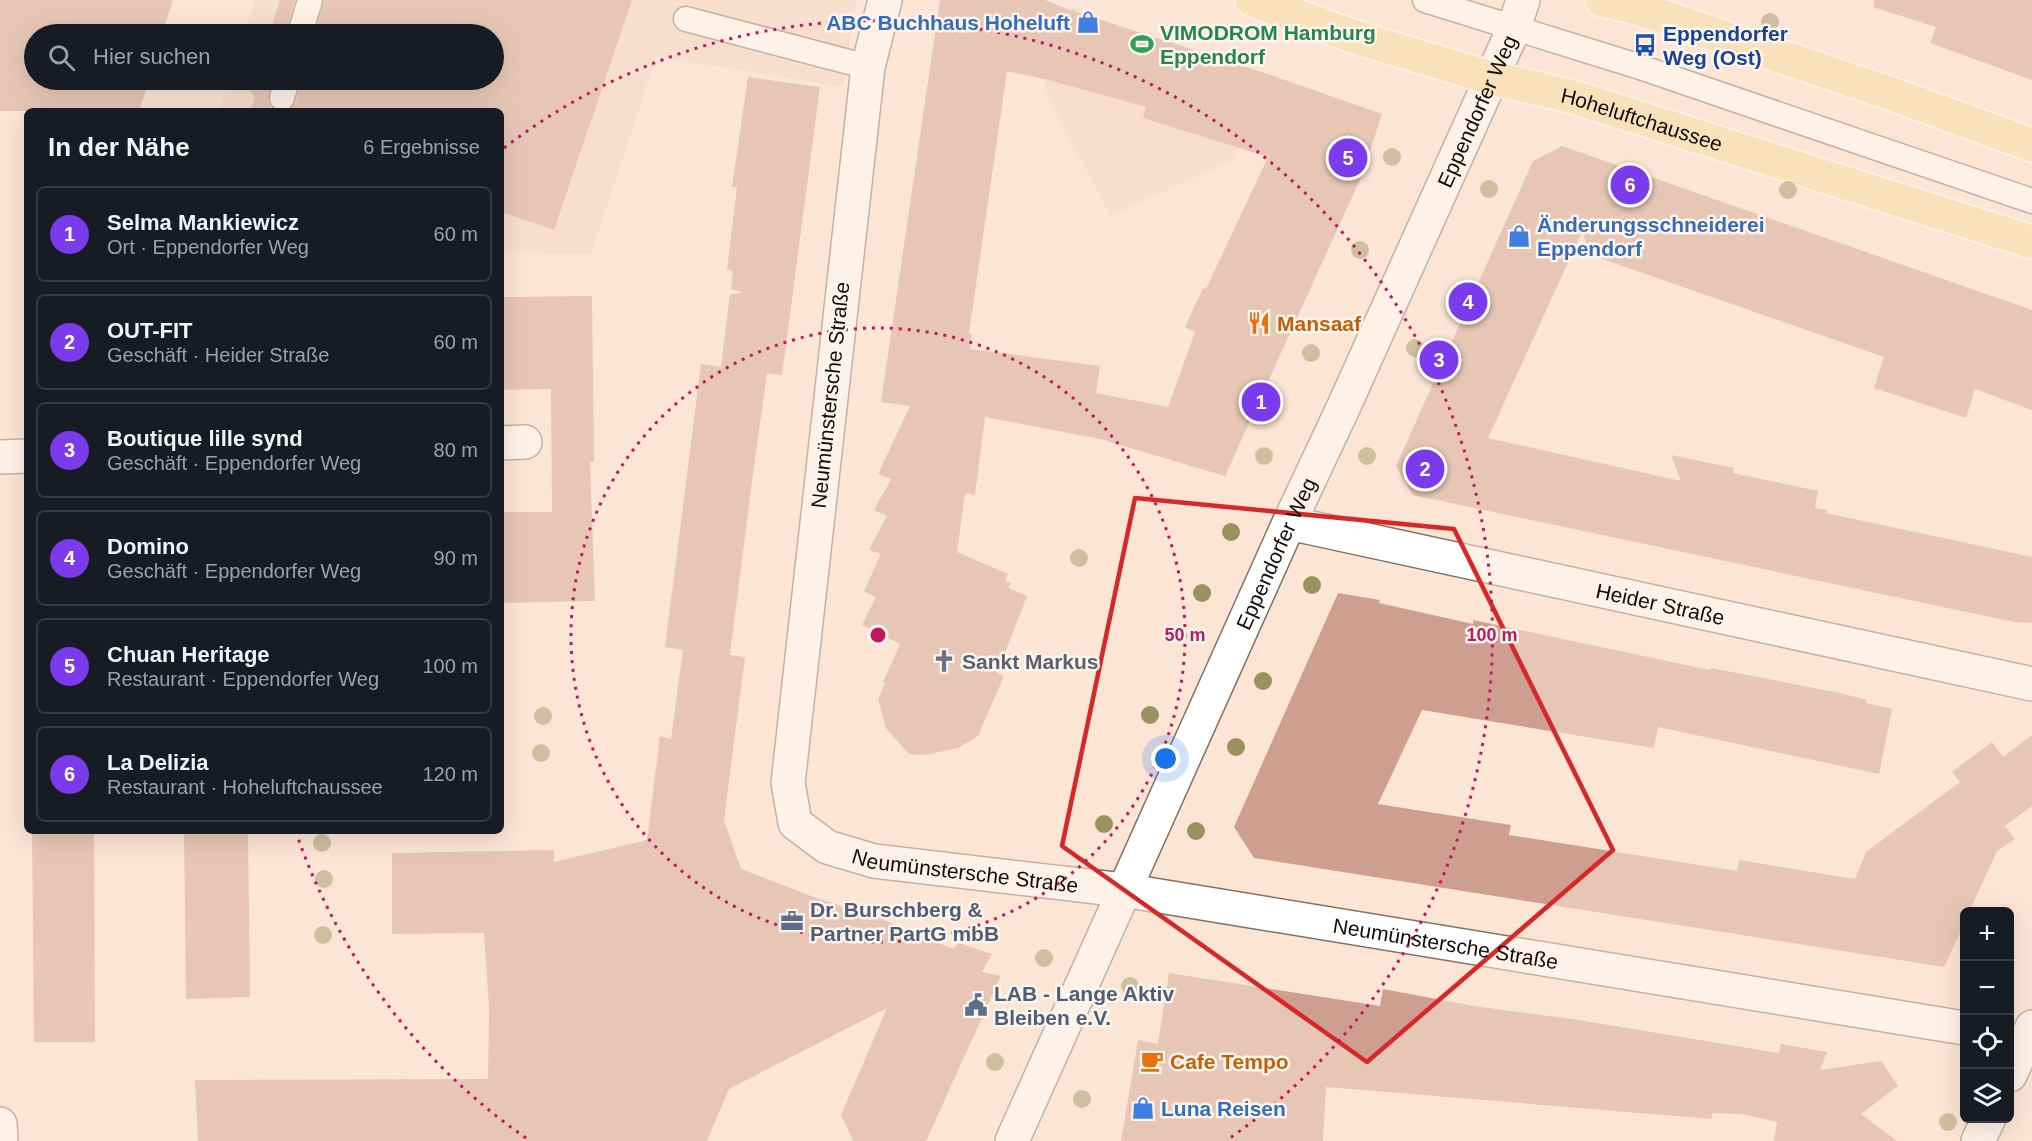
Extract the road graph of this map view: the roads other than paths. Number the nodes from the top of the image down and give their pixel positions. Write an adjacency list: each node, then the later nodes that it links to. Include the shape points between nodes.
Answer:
1 (310, 0): 8 (lane)
2 (885, 0): 9 (street, Neumünstersche Straße)
3 (1252, 0): 10 (main road, Hoheluftchaussee, via 1361,39)
4 (1425, 0): 6 (lane)
5 (1602, 0): 11 (main road, via 1738,42)
6 (1519, 14): 10 (street, Eppendorfer Weg); 12 (lane, via 1637,66)
7 (686, 19): 9 (lane)
8 (303, 24)
9 (868, 67): 18 (street, Neumünstersche Straße, via 788,783 795,823 827,846 873,861)
10 (1491, 78): 13 (main road, Hoheluftchaussee, via 1570,96); 16 (street, Eppendorfer Weg)
11 (2032, 145)
12 (2032, 201)
13 (2032, 242)
14 (24, 456): 15 (street)
15 (0, 457)
16 (1289, 523): 17 (street, Heider Straße); 18 (street, Eppendorfer Weg)
17 (2032, 684)
18 (1123, 890): 19 (street, Neumünstersche Straße); 25 (street, Eppendorfer Weg)
19 (1960, 1027)
20 (2025, 1035): 21 (street)
21 (2012, 1069)
22 (1987, 1123): 26 (street)
23 (0, 1124): 24 (street)
24 (1, 1141)
25 (1012, 1141)
26 (1978, 1141)

